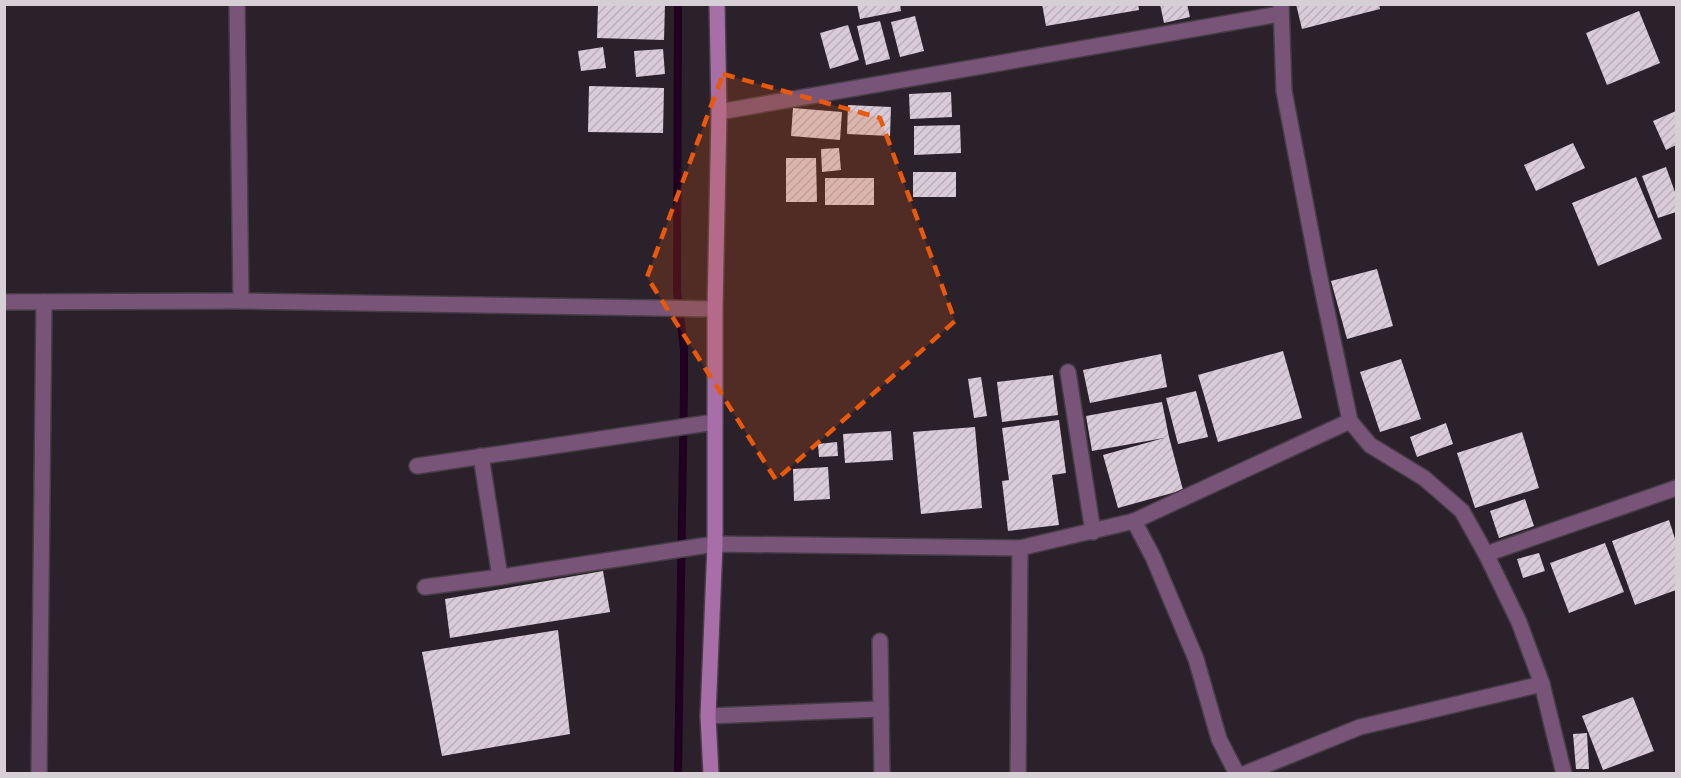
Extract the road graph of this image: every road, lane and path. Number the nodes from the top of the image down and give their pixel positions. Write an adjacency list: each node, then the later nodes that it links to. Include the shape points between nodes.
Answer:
1 (237, 4): 5 (street)
2 (717, 4): 4 (street)
3 (1280, 9): 4 (street); 11 (street, via 1284,91)
4 (719, 112): 8 (street)
5 (241, 301): 7 (street); 8 (street)
6 (4, 302): 7 (street)
7 (44, 302): 26 (street)
8 (715, 309): 10 (street)
9 (1068, 372): 16 (street)
10 (715, 422): 12 (street); 17 (street)
11 (1350, 422): 15 (street); 19 (street, via 1371,445 1424,478 1462,511)
12 (481, 456): 13 (street); 20 (street)
13 (417, 466)
14 (1677, 488): 19 (street)
15 (1134, 521): 16 (street); 30 (street, via 1196,659 1220,740)
16 (1094, 532): 18 (street)
17 (715, 544): 18 (street); 20 (street); 25 (street)
18 (1020, 548): 29 (street)
19 (1486, 554): 23 (street, via 1519,622)
20 (500, 577): 21 (street)
21 (425, 587)
22 (880, 641): 24 (street)
23 (1542, 684): 31 (street, via 1360,727); 32 (street)
24 (881, 709): 25 (street); 28 (street)
25 (708, 716): 27 (street)
26 (39, 774)
27 (711, 774)
28 (882, 774)
29 (1018, 774)
30 (1237, 774)
31 (1244, 774)
32 (1564, 774)

